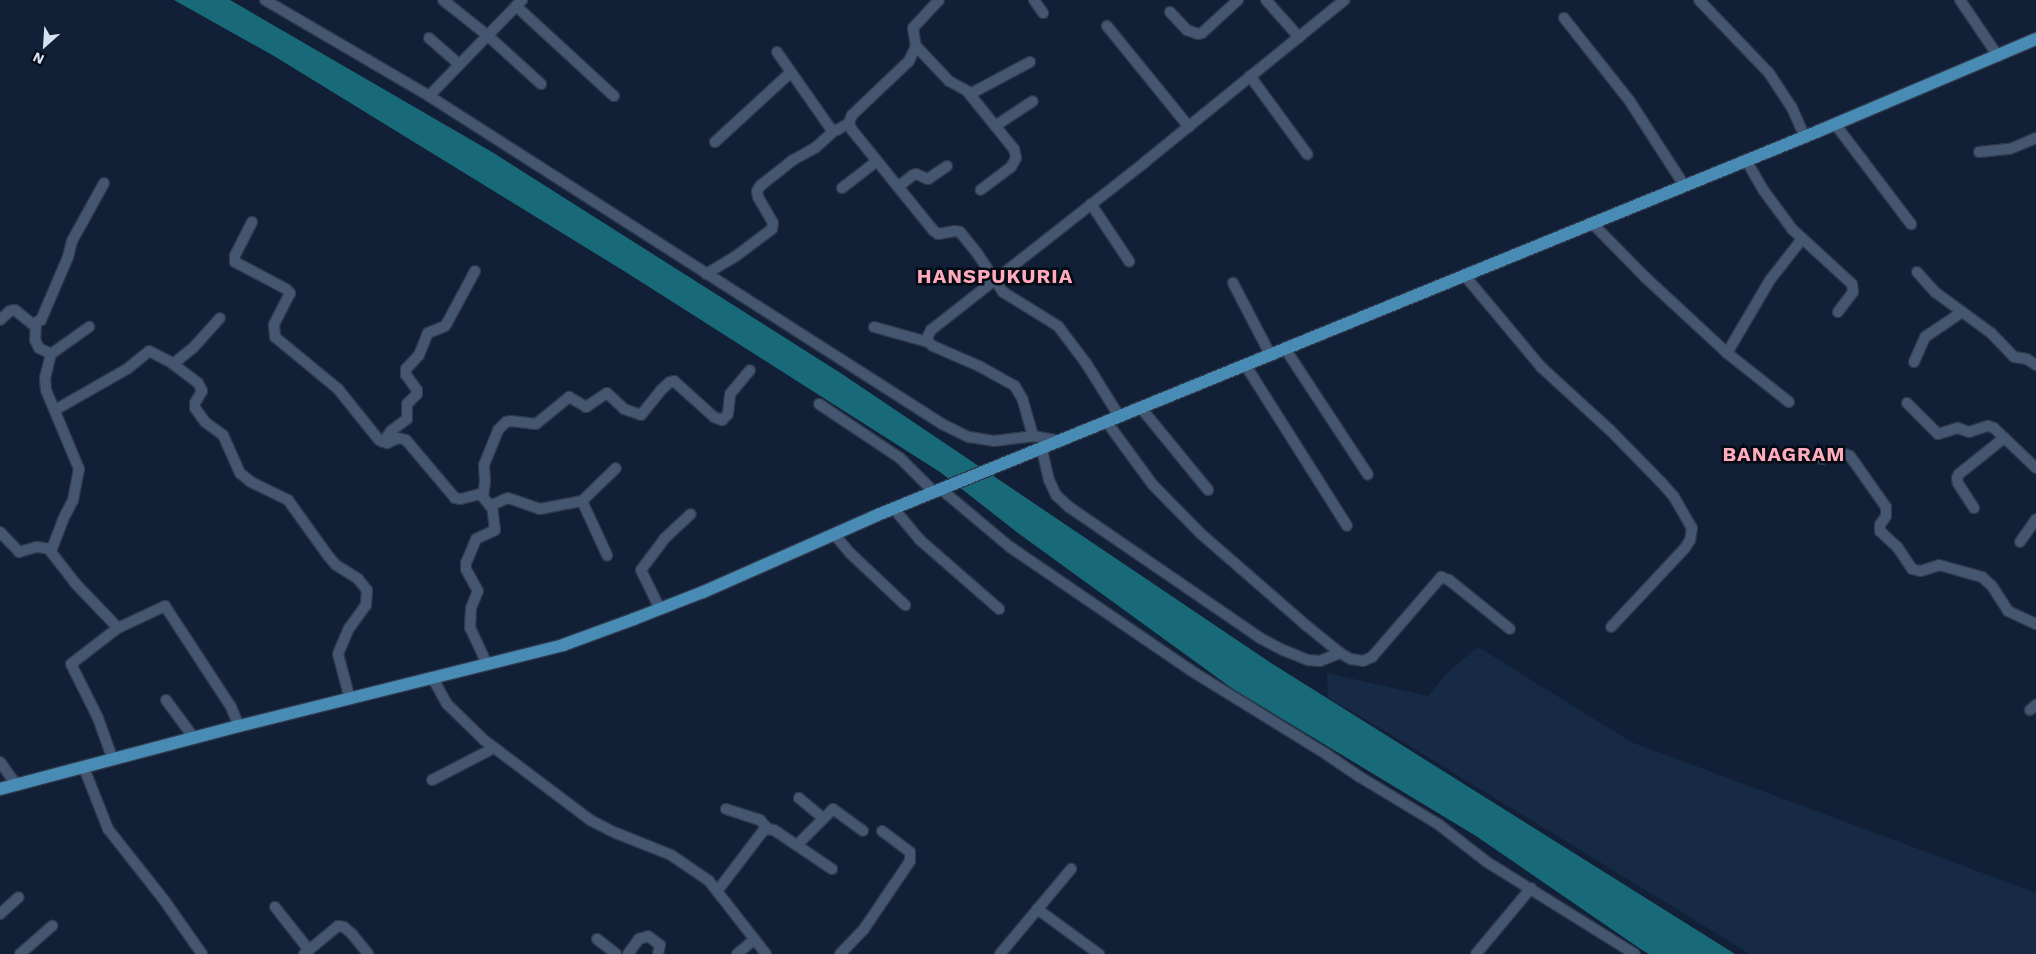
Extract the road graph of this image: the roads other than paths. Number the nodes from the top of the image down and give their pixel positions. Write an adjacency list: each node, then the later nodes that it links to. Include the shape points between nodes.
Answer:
1 (265, 0): 28 (street)
2 (443, 0): 15 (street)
3 (939, 0): 19 (street, via 913,28)
4 (1034, 0): 12 (street)
5 (1238, 0): 11 (street, via 1198,34 1187,30)
6 (1266, 0): 16 (street)
7 (1344, 0): 16 (street)
8 (1700, 0): 36 (street, via 1769,73 1792,108)
9 (1960, 0): 21 (street)
10 (519, 3): 15 (street); 29 (street)
11 (1170, 12)
12 (1043, 13)
13 (1564, 18): 45 (street, via 1629,100)
14 (1107, 26): 34 (street)
15 (487, 35): 23 (street); 26 (street)
16 (1299, 37): 25 (street)
17 (429, 38): 23 (street)
18 (2036, 39): 21 (main road)
19 (916, 46): 27 (street, via 949,81); 31 (street, via 910,61 852,115)
20 (777, 52): 24 (street)
21 (1998, 56): 32 (main road)
22 (1030, 62): 27 (street)
23 (459, 64): 28 (street)
24 (790, 73): 35 (street); 38 (street)
25 (1250, 76): 34 (street); 40 (street)
26 (541, 84)
27 (970, 94): 33 (street)
28 (428, 96): 57 (street)
29 (614, 96)
30 (1033, 101): 33 (street)
31 (849, 123): 35 (street); 42 (street)
32 (1835, 124): 36 (main road); 52 (street)
33 (995, 126): 48 (street, via 1014,149 1016,158 1010,169)
34 (1188, 127): 49 (street)
35 (834, 131): 57 (street, via 816,148 793,160 760,186 758,197 774,223 772,229)
36 (1804, 137): 41 (main road)
37 (2036, 138): 39 (street, via 2010,149)
38 (715, 142)
39 (1979, 152)
40 (1307, 154)
41 (1746, 160): 45 (main road); 53 (street, via 1786,223)
42 (877, 162): 46 (street); 47 (street)
43 (947, 166): 46 (street, via 928,180 916,174)
44 (104, 183): 65 (street, via 72,241 47,310)
45 (1684, 185): 51 (main road)
46 (898, 187): 59 (street, via 933,230 944,234 955,231 966,237)
47 (842, 188)
48 (981, 190)
49 (1091, 204): 54 (street); 59 (street)
50 (252, 222): 88 (street, via 235,262 290,293 274,325 274,337 338,389 373,435)
51 (1592, 222): 58 (main road); 70 (street, via 1645,277)
52 (1911, 224)
53 (1802, 239): 61 (street, via 1852,284 1853,292); 70 (street, via 1770,280)
54 (1129, 261)
55 (475, 270): 88 (street, via 445,326 428,333 419,355 406,369 417,394 406,404 407,419)
56 (1917, 272): 62 (street, via 1934,292)
57 (706, 274): 85 (street, via 956,431 994,441)
58 (1465, 276): 69 (main road); 113 (street, via 1541,367 1661,482 1692,528 1685,548)
59 (993, 280): 68 (street, via 936,324); 83 (street, via 1012,299 1058,326 1086,362)
60 (1233, 283): 72 (street)
61 (1838, 312)
62 (1962, 312): 73 (street, via 1925,337); 75 (street, via 1991,333 2014,357 2027,358)
63 (220, 318): 74 (street)
64 (0, 320): 65 (street, via 15,310 29,322)
65 (36, 323): 71 (street, via 35,340 39,348)
66 (89, 327): 71 (street)
67 (874, 327): 68 (street)
68 (928, 342): 85 (street, via 1015,386 1023,400)
69 (1286, 350): 72 (main road); 93 (street)
70 (1727, 353): 78 (street)
71 (51, 354): 82 (street, via 44,383)
72 (1271, 356): 76 (main road)
73 (1914, 362)
74 (174, 364): 82 (street, via 149,351 127,369); 119 (street, via 202,388 195,408 205,422 223,435 240,473 288,500 336,565 358,579 367,590 366,605 349,628 338,654)
75 (2036, 365)
76 (1246, 366): 81 (main road); 103 (street)
77 (750, 370): 96 (street, via 730,394 728,414 722,420 714,417 674,381 661,390 642,415 624,409 607,393 586,407 568,397 536,424 506,422 498,430 484,461 486,481)
78 (1789, 402)
79 (1907, 402): 86 (street, via 1938,434 1958,428 1969,432 1988,426)
80 (819, 404): 94 (street)
81 (1140, 408): 83 (main road); 95 (street)
82 (55, 410): 107 (street, via 79,469 74,500)
83 (1119, 416): 84 (main road)
84 (1106, 422): 87 (main road); 116 (street, via 1153,484 1200,533)
85 (1033, 436): 87 (street)
86 (2004, 438): 92 (street); 99 (street, via 1957,478)
87 (1062, 441): 89 (main road)
88 (383, 442): 96 (street, via 393,442 398,438 406,440 455,498)
89 (1042, 450): 94 (main road); 116 (street, via 1056,495 1069,507 1260,638 1308,660 1320,661)
90 (1822, 458): 112 (street, via 1840,452 1850,456 1886,508 1880,531 1898,548 1912,569 1921,571 1939,565 1982,577 2008,611)
91 (616, 468): 97 (street)
92 (2036, 468)
93 (1368, 475)
94 (942, 490): 100 (main road); 139 (street, via 1010,547 1190,670 1438,824 1487,862)
95 (1208, 490)
96 (483, 493): 98 (street)
97 (582, 501): 98 (street, via 540,509 508,498); 108 (street)
98 (491, 508): 117 (street, via 495,530 476,539 466,562 466,569 478,591 471,608 470,628)
99 (1974, 508)
100 (894, 509): 105 (main road); 111 (street, via 920,540)
101 (691, 514): 110 (street, via 665,538 641,570)
102 (2036, 519): 106 (street)
103 (1347, 526)
104 (0, 532): 107 (street, via 19,552 37,547)
105 (834, 534): 109 (street); 110 (main road)
106 (2020, 542)
107 (51, 549): 114 (street, via 61,567)
108 (607, 555)
109 (905, 605)
110 (660, 609): 117 (main road, via 564,645)
111 (1000, 609)
112 (2036, 624)
113 (1611, 627)
114 (118, 628): 121 (street, via 165,606 231,707); 124 (street, via 72,664 98,718)
115 (1510, 629): 116 (street, via 1441,577 1372,657 1363,661)
116 (1340, 653)
117 (487, 664): 118 (main road)
118 (432, 677): 119 (main road); 123 (street, via 446,704)
119 (350, 699): 121 (main road)
120 (166, 700): 122 (street)
121 (239, 726): 122 (main road)
122 (194, 738): 124 (main road)
123 (494, 748): 127 (street); 140 (street, via 598,824 672,855)
124 (113, 760): 126 (main road)
125 (0, 762): 128 (street)
126 (84, 768): 128 (main road); 150 (street, via 108,829)
127 (432, 780)
128 (17, 785): 129 (main road)
129 (0, 789)
130 (798, 798): 132 (street)
131 (726, 809): 133 (street, via 760,820)
132 (822, 817): 134 (street, via 829,810 837,810); 136 (street)
133 (768, 828): 136 (street); 140 (street)
134 (863, 831)
135 (882, 831): 157 (street, via 910,852 910,861 864,929)
136 (797, 845): 137 (street)
137 (832, 868)
138 (1071, 869): 143 (street)
139 (1531, 888): 160 (street); 161 (street)
140 (718, 890): 147 (street)
141 (19, 897): 144 (street)
142 (275, 907): 148 (street)
143 (1037, 909): 158 (street); 159 (street)
144 (0, 914)
145 (52, 926): 149 (street)
146 (597, 939): 152 (street)
147 (755, 939): 155 (street); 156 (street)
148 (307, 952): 151 (street, via 338,926 352,934)
149 (20, 954)
150 (202, 954)
151 (368, 954)
152 (616, 954)
153 (628, 954): 154 (street, via 639,939 648,936 660,945)
154 (658, 954)
155 (737, 954)
156 (766, 954)
157 (840, 954)
158 (1000, 954)
159 (1099, 954)
160 (1476, 954)
161 (1635, 954)

